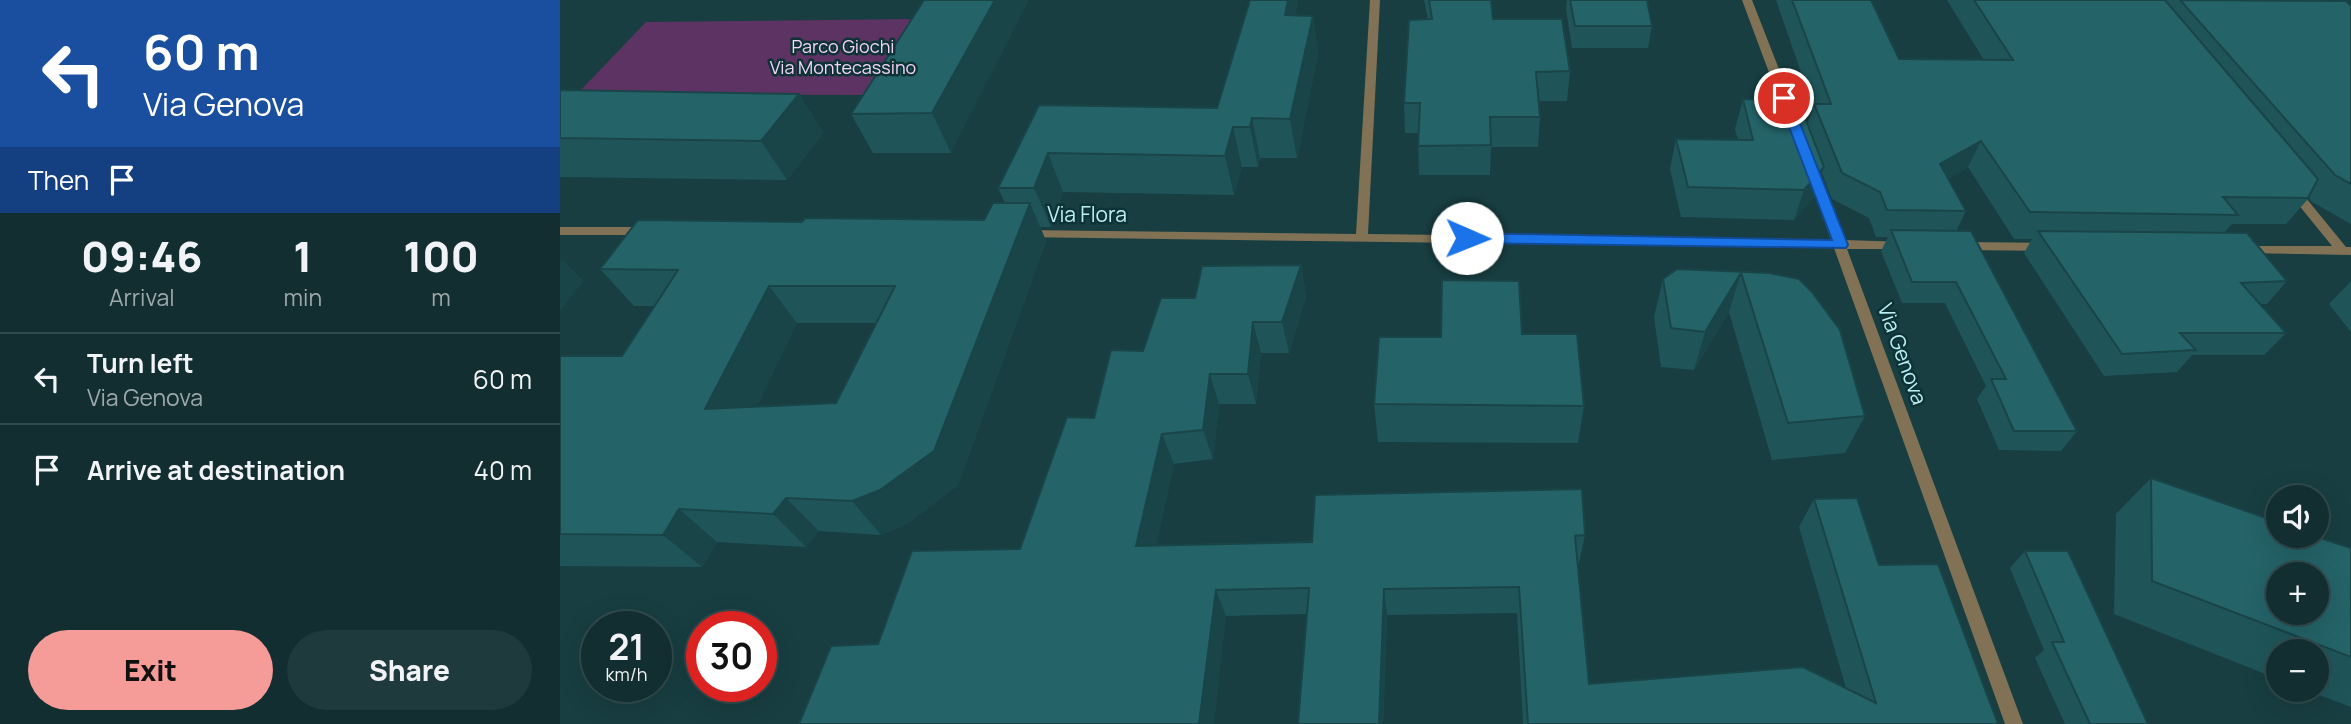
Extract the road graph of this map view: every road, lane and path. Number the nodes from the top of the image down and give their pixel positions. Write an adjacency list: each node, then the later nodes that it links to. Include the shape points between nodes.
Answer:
1 (1375, 0): 9 (street)
2 (1747, 0): 3 (street)
3 (1796, 129)
4 (1806, 155): 10 (street, Via Genova)
5 (2286, 181): 15 (street)
6 (560, 230): 7 (street)
7 (657, 231)
8 (1002, 234): 9 (street, Via Flora)
9 (1362, 236): 10 (street, Via Flora)
10 (1841, 245): 11 (street, Via Flora); 16 (street, Via Genova)
11 (1914, 245)
12 (1941, 246): 13 (street)
13 (2066, 247)
14 (2232, 250): 15 (street)
15 (2347, 251)
16 (2014, 724)

